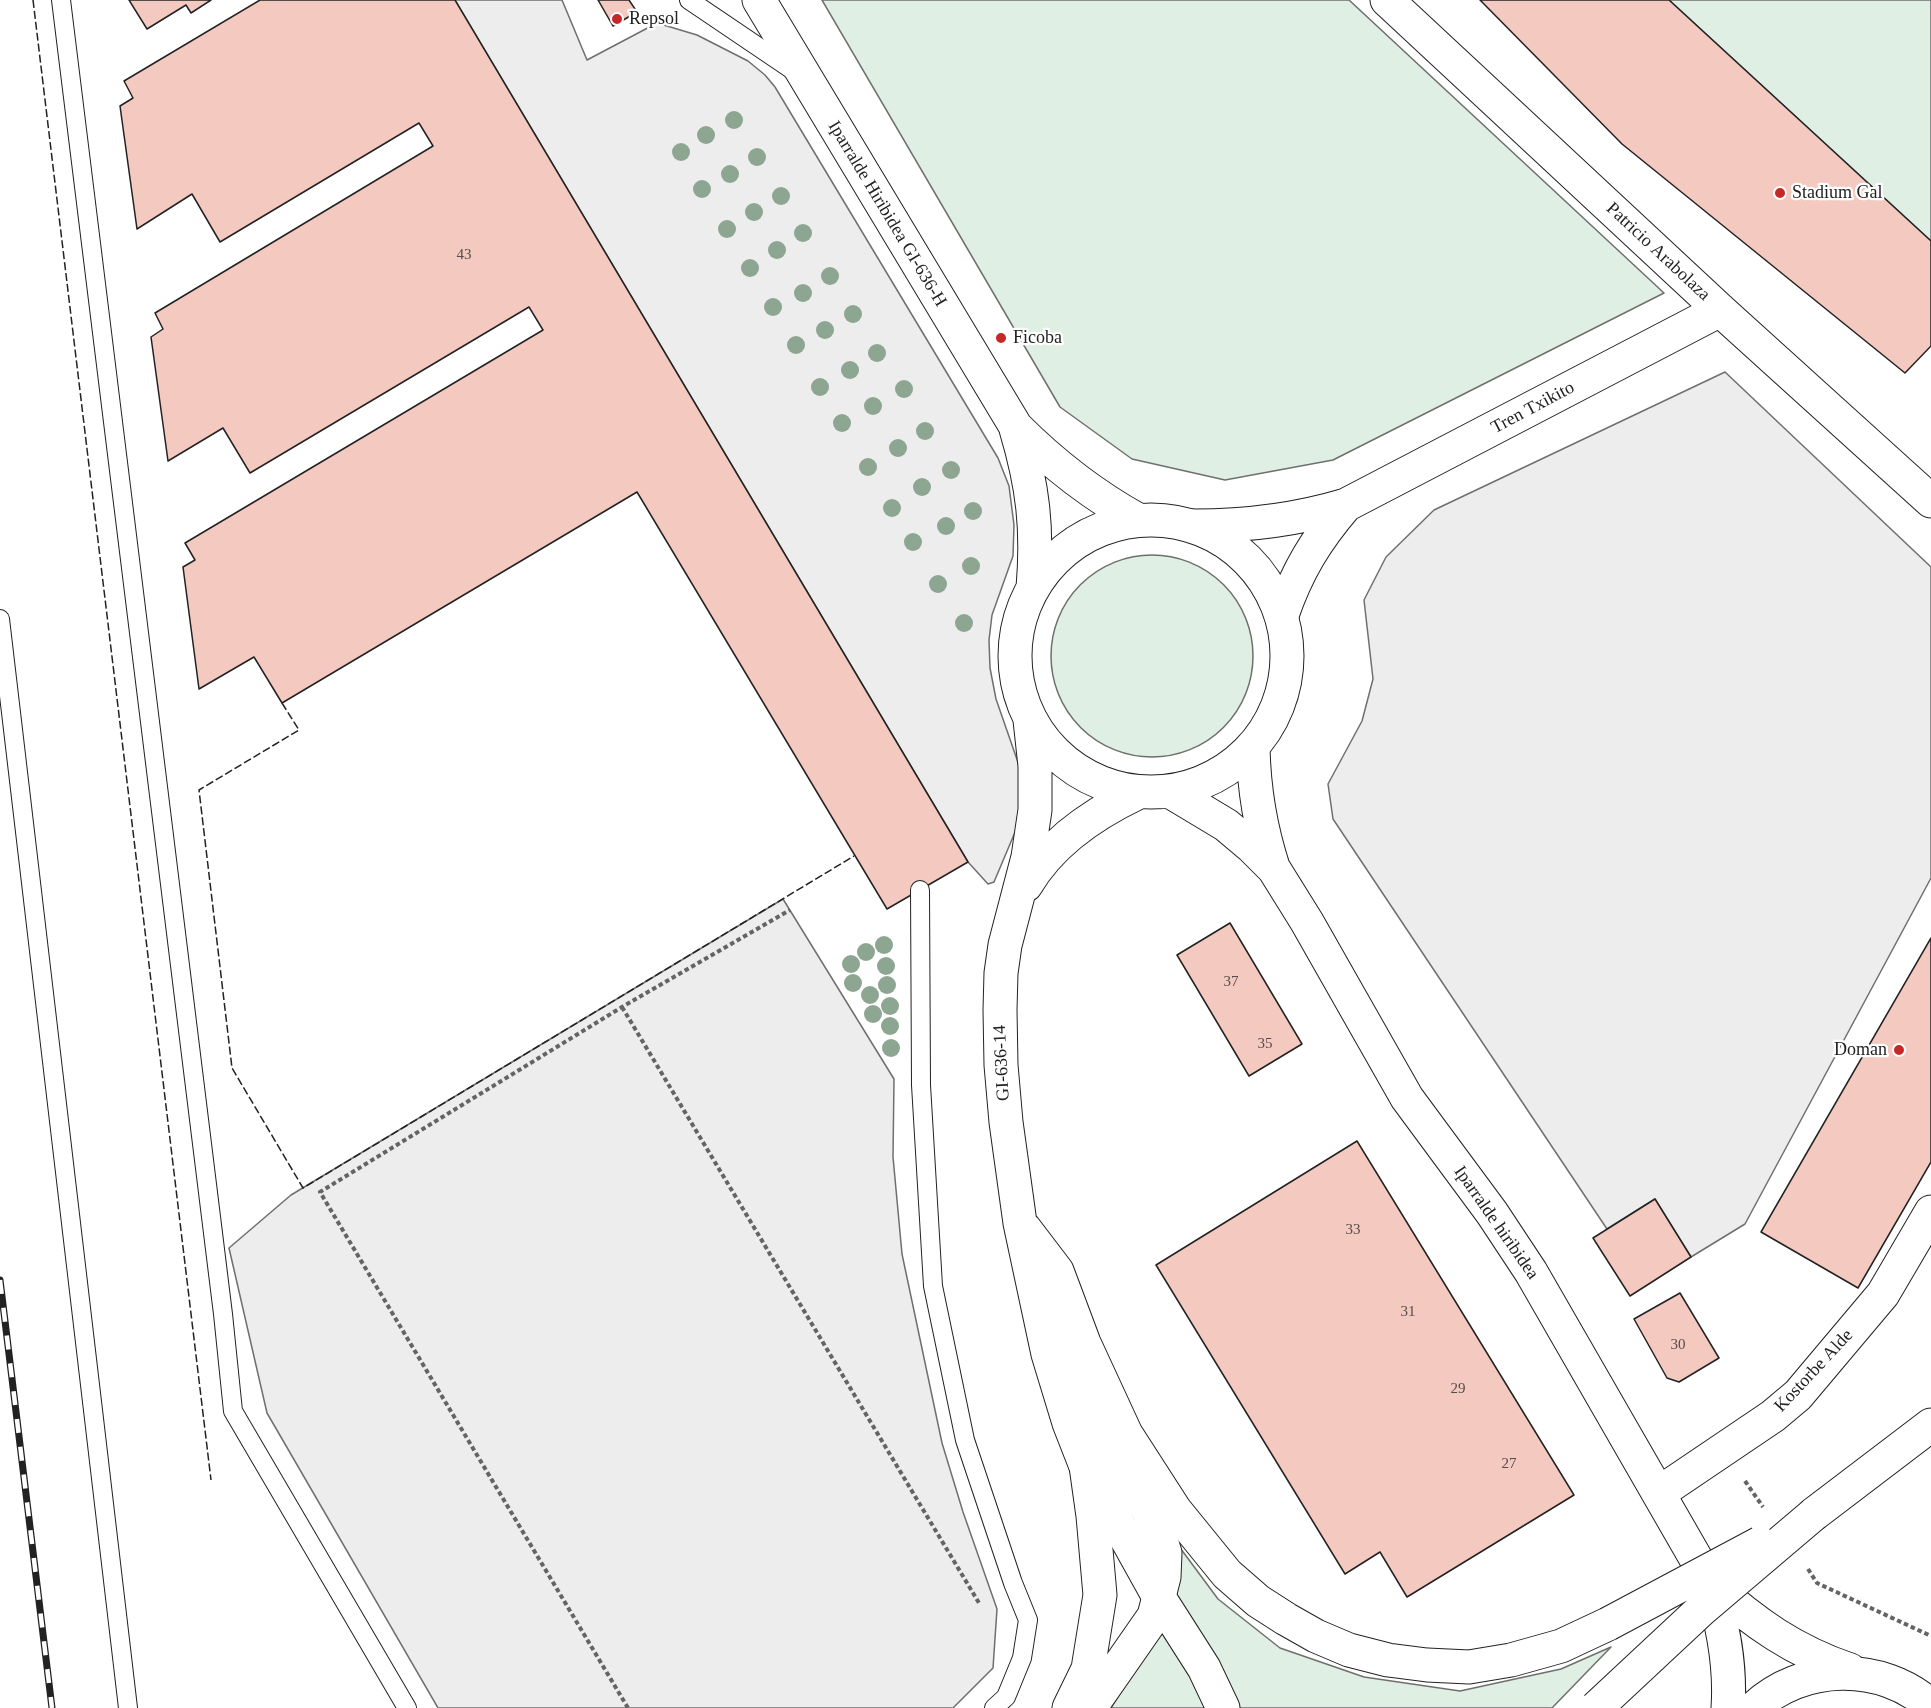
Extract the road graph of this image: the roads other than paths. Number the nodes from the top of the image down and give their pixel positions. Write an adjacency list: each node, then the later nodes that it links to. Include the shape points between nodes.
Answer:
1 (61, 0): 33 (lane, via 233,1411)
2 (689, 0): 5 (lane)
3 (759, 0): 5 (main road, Iparralde Hiribidea GI-636-H)
4 (1387, 0): 6 (main road, Patricio Arabolaza)
5 (805, 78): 7 (main road, Iparralde Hiribidea GI-636-H)
6 (1720, 310): 8 (main road, Patricio Arabolaza); 9 (main road, Tren Txikito)
7 (1016, 427): 10 (main road, Iparralde Hiribidea GI-636-H, via 1074,480); 12 (main road, Iparralde Hiribidea GI-636-H, via 1028,467 1034,508)
8 (1931, 501)
9 (1346, 505): 11 (main road, Tren Txikito, via 1271,523); 13 (main road, Tren Txikito, via 1307,556)
10 (1138, 520): 11 (main road, via 1167,520); 12 (main road, via 1106,527 1077,542 1052,562)
11 (1194, 526): 13 (main road, via 1220,537 1247,558 1268,584)
12 (1033, 588): 15 (main road, via 1019,620 1015,654 1018,688)
13 (1282, 615): 16 (main road, via 1288,649 1286,684 1274,718)
14 (0, 619): 32 (lane)
15 (1030, 720): 18 (main road, via 1049,748 1075,770 1104,785); 21 (main road, GI-636-14, via 1035,810)
16 (1253, 748): 17 (main road, via 1216,777); 19 (main road, Iparralde hiribidea, via 1257,808)
17 (1171, 792): 18 (main road); 19 (main road, Iparralde hiribidea, via 1226,825)
18 (1137, 793): 21 (main road, GI-636-14, via 1097,814 1068,836 1036,870)
19 (1274, 869): 26 (main road, Iparralde hiribidea, via 1407,1098 1531,1272)
20 (920, 890): 34 (lane, via 921,1085 933,1286 965,1440 1028,1620 1022,1658 1006,1697)
21 (1016, 902): 23 (main road, GI-636-14, via 1004,955 1001,1065 1006,1122)
22 (1931, 1212): 26 (main road, Kostorbe Alde, via 1883,1294 1798,1395)
23 (1028, 1233): 25 (main road, via 1048,1354); 27 (main road, bridge, via 1057,1271 1084,1343 1126,1434 1175,1510 1227,1574 1258,1601 1316,1636 1349,1650 1388,1660 1468,1666 1511,1660 1561,1646); 29 (main road, via 1065,1347 1089,1404 1159,1533 1165,1553)
24 (1931, 1425): 27 (main road)
25 (1085, 1464): 29 (main road); 35 (main road, via 1100,1595 1088,1669)
26 (1659, 1492): 28 (main road, Iparralde hiribidea)
27 (1814, 1514): 38 (main road, bridge, via 1701,1610)
28 (1710, 1583): 30 (main road, Iparralde hiribidea, via 1774,1635 1802,1651); 39 (main road, Iparralde hiribidea, via 1722,1622 1728,1663)
29 (1160, 1599): 36 (main road, via 1154,1616); 37 (main road, via 1204,1668)
30 (1861, 1674): 31 (main road, via 1905,1688); 40 (main road, via 1827,1673 1795,1681)
31 (1931, 1706)
32 (128, 1708)
33 (406, 1708)
34 (994, 1708)
35 (1069, 1708)
36 (1090, 1708)
37 (1223, 1708)
38 (1596, 1708)
39 (1728, 1708)
40 (1754, 1708)

